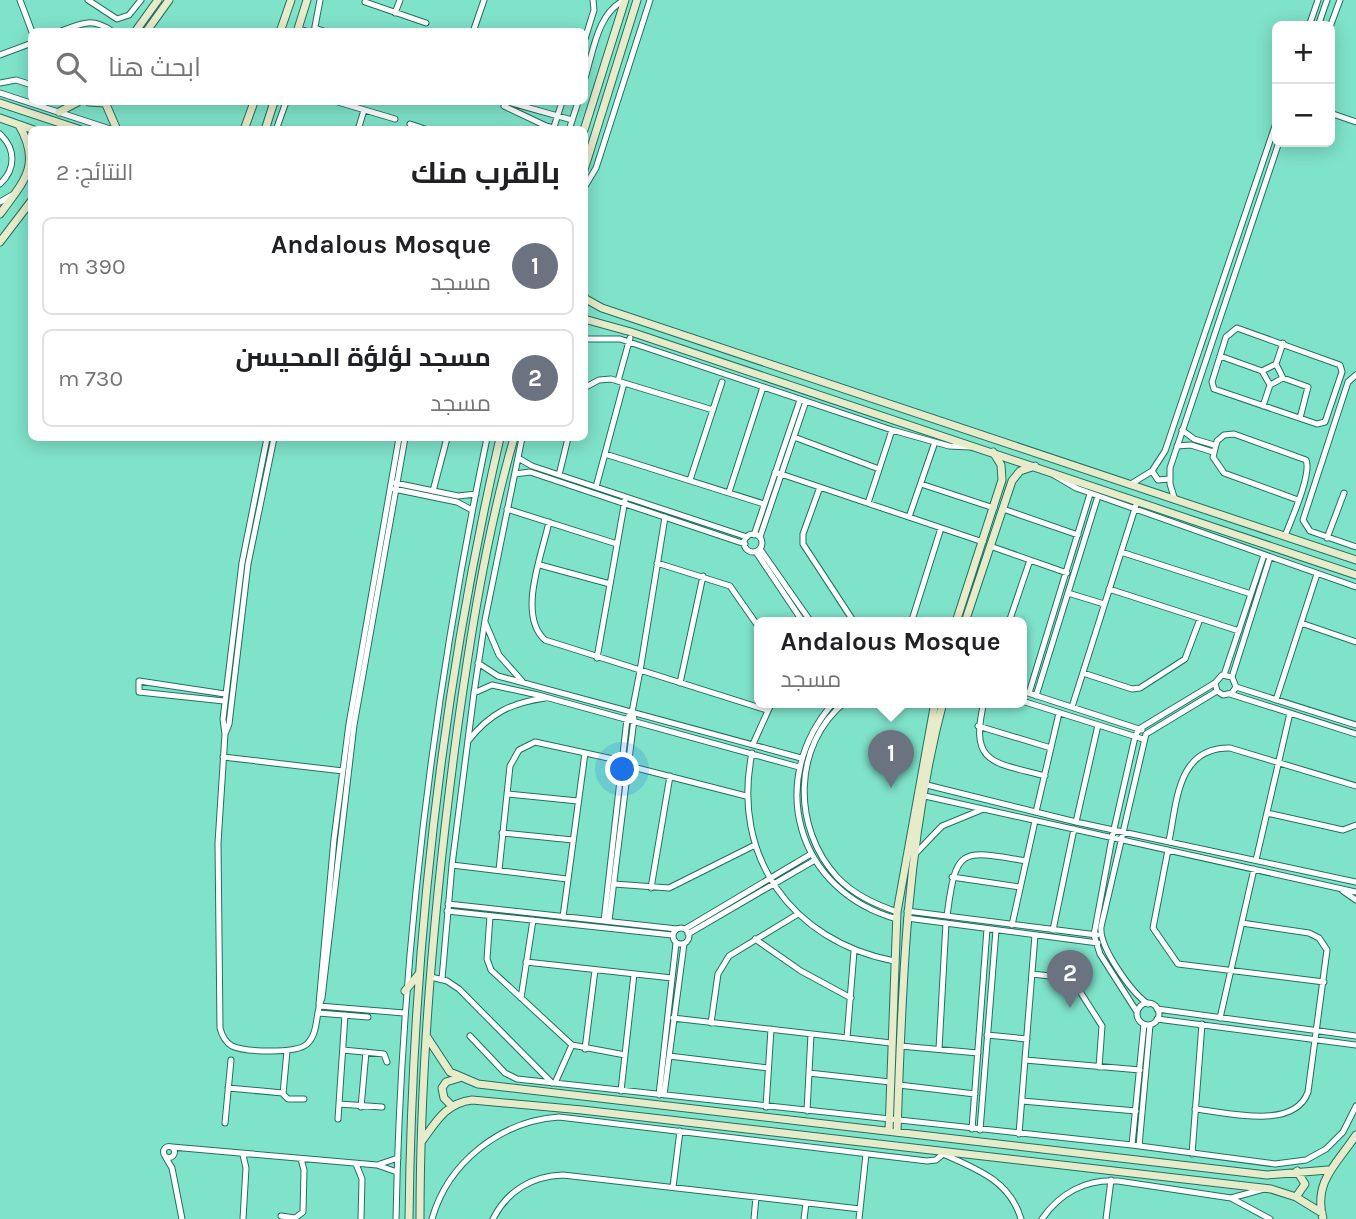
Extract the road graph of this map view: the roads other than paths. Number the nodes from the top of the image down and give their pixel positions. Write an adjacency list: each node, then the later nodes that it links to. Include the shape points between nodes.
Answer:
1 (20, 0): 24 (street)
2 (89, 0): 3 (street, via 121,19)
3 (141, 0)
4 (158, 0): 27 (street)
5 (169, 0): 28 (street)
6 (291, 0): 29 (street)
7 (307, 0): 30 (street)
8 (320, 0): 31 (street)
9 (400, 0): 19 (street)
10 (484, 0): 32 (street)
11 (593, 0): 33 (street)
12 (625, 0): 36 (street, via 605,17); 75 (street)
13 (637, 0): 81 (street)
14 (650, 0): 83 (street)
15 (1318, 0): 20 (street)
16 (1327, 0): 21 (street)
17 (1340, 0): 22 (street)
18 (365, 2): 19 (street)
19 (395, 13): 23 (street)
20 (1311, 21)
21 (1320, 21)
22 (1332, 21)
23 (426, 23)
24 (30, 28)
25 (70, 28): 26 (street, via 89,21)
26 (107, 28)
27 (138, 28)
28 (149, 28)
29 (281, 28)
30 (298, 28)
31 (313, 28)
32 (474, 28)
33 (588, 29)
34 (28, 44): 35 (street)
35 (0, 55)
36 (588, 69)
37 (0, 83): 38 (street)
38 (28, 84)
39 (0, 93): 40 (street)
40 (10, 101): 41 (street); 54 (street); 64 (street)
41 (0, 103)
42 (72, 105): 54 (street)
43 (106, 105): 66 (street)
44 (253, 105): 67 (street)
45 (273, 105): 68 (street)
46 (285, 105): 69 (street)
47 (348, 105): 52 (street)
48 (508, 105): 62 (street)
49 (512, 105): 53 (street)
50 (561, 105): 55 (street)
51 (577, 105): 59 (street)
52 (365, 110): 58 (street); 70 (street)
53 (547, 111): 55 (street); 62 (street)
54 (59, 112): 65 (street)
55 (557, 115): 59 (street); 73 (street)
56 (1335, 115): 60 (street)
57 (0, 118): 63 (street)
58 (395, 119)
59 (572, 120): 74 (street)
60 (1356, 122)
61 (410, 124): 71 (street)
62 (542, 124): 72 (street)
63 (19, 125): 76 (street); 79 (street)
64 (71, 126)
65 (103, 126)
66 (114, 126)
67 (245, 126)
68 (266, 126)
69 (277, 126)
70 (359, 126)
71 (416, 126)
72 (546, 126)
73 (554, 126)
74 (570, 126)
75 (585, 126)
76 (28, 128)
77 (0, 134): 84 (street, via 12,161)
78 (1272, 135): 134 (street, via 1165,452)
79 (28, 141)
80 (1277, 147): 96 (street)
81 (588, 157)
82 (28, 173): 85 (street)
83 (588, 181)
84 (0, 184)
85 (15, 194): 86 (street); 88 (street)
86 (0, 202)
87 (28, 205): 89 (street)
88 (0, 214)
89 (0, 243)
90 (588, 301): 107 (street)
91 (588, 320): 92 (street)
92 (631, 332): 94 (street); 108 (street)
93 (588, 339): 94 (street)
94 (629, 341): 102 (street); 106 (street)
95 (1283, 343): 97 (street, via 1237,328 1228,333); 98 (street); 112 (street, via 1335,361 1342,369 1325,422)
96 (1208, 353): 97 (street); 114 (street)
97 (1220, 357): 99 (street); 110 (street, via 1214,389)
98 (1276, 365): 99 (street); 101 (street)
99 (1262, 371): 104 (street)
100 (1356, 375): 172 (street, via 1348,382 1303,516 1307,529)
101 (1283, 378): 104 (street); 112 (street, via 1309,388)
102 (621, 382): 105 (street, via 599,380); 111 (street); 129 (street)
103 (722, 383): 111 (street)
104 (1270, 385): 110 (street)
105 (588, 386)
106 (763, 387): 109 (street); 148 (street)
107 (837, 387): 108 (street); 144 (street)
108 (833, 399): 125 (street)
109 (803, 400): 113 (street); 115 (street); 136 (street)
110 (1263, 406): 112 (street)
111 (713, 410): 139 (street)
112 (1300, 418)
113 (892, 430): 124 (street); 132 (street)
114 (1182, 430): 126 (street); 127 (street)
115 (794, 437): 132 (street); 136 (street)
116 (270, 441): 209 (street)
117 (401, 441): 142 (street)
118 (446, 441): 147 (street)
119 (487, 441): 150 (street)
120 (499, 441): 284 (street, via 464,616)
121 (513, 441): 267 (street, via 494,519)
122 (521, 441): 130 (street)
123 (567, 441): 137 (street)
124 (935, 442): 125 (street, via 955,447); 143 (street)
125 (976, 445): 128 (street)
126 (1177, 446): 127 (street); 138 (street)
127 (1214, 448): 157 (street, via 1215,462 1224,473); 157 (street, via 1224,435 1234,435 1303,458 1308,470)
128 (990, 450): 131 (street); 140 (street, via 1000,461)
129 (605, 454): 139 (street); 145 (street)
130 (518, 458): 135 (street); 137 (street)
131 (1036, 466): 133 (street); 141 (street, via 1024,469)
132 (879, 468): 158 (street)
133 (1049, 471): 151 (street); 160 (street)
134 (1152, 471): 138 (street, via 1158,480); 144 (street)
135 (515, 474): 155 (street, via 530,471); 162 (street)
136 (778, 474): 146 (street); 159 (street); 171 (street)
137 (559, 475): 145 (street)
138 (1169, 479): 156 (street)
139 (690, 480): 148 (street)
140 (1002, 480): 141 (street); 161 (street)
141 (1012, 481): 161 (street)
142 (394, 483): 147 (street); 152 (street); 210 (street); 210 (street)
143 (921, 484): 161 (street); 166 (street)
144 (1131, 484): 156 (street)
145 (596, 487): 155 (street)
146 (820, 487): 158 (street); 197 (street, via 803,544)
147 (433, 491): 152 (street)
148 (729, 492): 159 (street)
149 (1344, 493): 172 (street)
150 (476, 494): 154 (street); 163 (street)
151 (1090, 494): 153 (street); 169 (street)
152 (443, 496): 154 (street)
153 (1098, 496): 160 (street); 188 (street)
154 (461, 500): 163 (street)
155 (625, 500): 165 (street); 171 (street); 173 (street)
156 (1175, 500): 164 (street); 170 (street)
157 (1298, 500): 170 (street)
158 (868, 503): 166 (street)
159 (764, 504): 171 (street)
160 (1136, 506): 164 (street); 178 (street); 179 (street)
161 (999, 508): 169 (street); 174 (street)
162 (507, 509): 167 (street); 203 (street)
163 (472, 510): 355 (street, via 426,783)
164 (1171, 513): 175 (street)
165 (665, 517): 171 (street); 182 (street)
166 (909, 517): 168 (street)
167 (549, 522): 173 (street); 183 (street)
168 (942, 528): 174 (street); 198 (street)
169 (1078, 534): 184 (street)
170 (1285, 536): 181 (street)
171 (751, 538): 177 (street); 177 (street, via 748,550)
172 (1327, 538): 176 (street)
173 (618, 544): 189 (street)
174 (986, 544): 180 (street); 199 (street); 200 (street)
175 (1273, 547): 179 (street); 186 (street)
176 (1356, 547)
177 (758, 550): 195 (street); 196 (street)
178 (1121, 552): 191 (street); 193 (street)
179 (1267, 556): 185 (street); 193 (street); 215 (street)
180 (1030, 560): 184 (street); 201 (street)
181 (1356, 560)
182 (657, 563): 187 (street); 212 (street)
183 (540, 565): 189 (street); 208 (street, via 530,609 537,631 550,643)
184 (1066, 573): 188 (street); 220 (street)
185 (1317, 573): 190 (street); 205 (street)
186 (1356, 575)
187 (703, 576): 204 (street, via 730,586); 217 (street)
188 (1074, 576): 192 (street)
189 (610, 584): 208 (street)
190 (1356, 587)
191 (1109, 589): 194 (street); 202 (street)
192 (1068, 593): 194 (street); 225 (street)
193 (1251, 594): 206 (street)
194 (1104, 604): 213 (street)
195 (800, 617)
196 (807, 617)
197 (850, 617)
198 (913, 617)
199 (958, 617)
200 (966, 617)
201 (1011, 617)
202 (1200, 619): 206 (street); 213 (street, via 1187,656 1140,688)
203 (485, 620): 211 (street); 216 (street, via 499,655)
204 (754, 620)
205 (1301, 623): 207 (street); 228 (street)
206 (1239, 631): 214 (street)
207 (1356, 642)
208 (597, 658): 212 (street)
209 (231, 662): 227 (street); 249 (street)
210 (361, 663): 243 (street)
211 (478, 663): 216 (street, via 493,675); 223 (street)
212 (640, 671): 217 (street); 239 (street)
213 (1083, 673): 231 (street)
214 (1224, 675): 215 (street); 218 (street)
215 (1232, 677): 219 (street)
216 (524, 683): 239 (street)
217 (680, 683): 230 (street)
218 (1215, 683): 221 (street); 247 (street)
219 (1236, 687): 224 (street); 228 (street)
220 (1027, 689)
221 (1217, 691): 224 (street); 248 (street)
222 (1027, 692): 225 (street)
223 (474, 693): 226 (street, via 496,685); 253 (street)
224 (1230, 694): 241 (street)
225 (1037, 696): 231 (street)
226 (548, 697): 242 (street); 253 (street, via 502,709)
227 (225, 698): 227 (street, via 139,681 138,687 139,692); 249 (street)
228 (1276, 700): 245 (street)
229 (1027, 703): 240 (street)
230 (754, 706)
231 (1072, 707): 247 (street)
232 (761, 708): 238 (street)
233 (829, 708): 259 (street, via 813,729)
234 (840, 708): 322 (street, via 809,756 804,779 806,817 818,850 838,878 855,893)
235 (934, 708): 322 (street)
236 (942, 708): 269 (street)
237 (982, 708): 246 (street)
238 (767, 710): 254 (street)
239 (632, 712): 242 (street); 254 (street)
240 (1059, 713): 244 (street); 255 (street)
241 (1290, 713): 250 (street); 261 (street)
242 (631, 720): 257 (street); 260 (street); 262 (street)
243 (351, 724): 264 (street); 290 (street)
244 (1098, 725): 251 (street); 281 (street)
245 (1356, 725)
246 (978, 726): 255 (street); 266 (street, via 981,747 995,762)
247 (1139, 729): 248 (street); 251 (street)
248 (1148, 732): 252 (street)
249 (225, 734): 258 (street)
250 (1356, 734)
251 (1135, 737): 252 (street); 283 (street)
252 (1143, 739): 286 (street)
253 (466, 743): 268 (street)
254 (753, 744): 259 (street)
255 (1051, 748): 266 (street)
256 (585, 753): 260 (street); 272 (street, via 535,742 526,745 513,758); 276 (street)
257 (752, 753): 263 (street); 273 (street)
258 (223, 757): 264 (street); 389 (street, via 218,843 221,1032 234,1047)
259 (801, 758): 263 (street)
260 (622, 761): 305 (street)
261 (1278, 763): 270 (street); 279 (street); 293 (street, via 1230,748 1199,755 1181,781)
262 (629, 766): 265 (street); 305 (street)
263 (799, 766): 299 (street, via 798,813)
264 (343, 771): 290 (street)
265 (670, 776): 273 (street); 314 (street)
266 (1045, 776): 278 (street)
267 (450, 780): 268 (street); 287 (street)
268 (461, 781): 302 (street)
269 (927, 785): 271 (street); 274 (street)
270 (1356, 786)
271 (939, 789): 275 (street); 278 (street)
272 (507, 794): 276 (street); 288 (street)
273 (746, 796): 296 (street)
274 (925, 796): 275 (street); 298 (street)
275 (937, 799): 277 (street)
276 (578, 801): 292 (street)
277 (983, 809): 280 (street); 298 (street, via 948,822)
278 (1036, 813): 281 (street)
279 (1267, 813): 282 (street, via 1343,830); 300 (street)
280 (1035, 821): 285 (street); 301 (street)
281 (1076, 822): 283 (street)
282 (1356, 825)
283 (1114, 829): 286 (street); 289 (street)
284 (433, 830): 287 (street); 294 (street)
285 (1074, 830): 289 (street); 333 (street)
286 (1121, 831): 291 (street); 293 (street)
287 (445, 832): 295 (street)
288 (502, 832): 292 (street); 304 (street)
289 (1112, 838): 291 (street); 337 (street)
290 (337, 839): 359 (street)
291 (1119, 839): 297 (street); 337 (street)
292 (573, 840): 308 (street)
293 (1170, 841): 300 (street)
294 (432, 844): 295 (street); 350 (street)
295 (443, 845): 351 (street)
296 (755, 845): 310 (street); 314 (street, via 669,888)
297 (1168, 850): 303 (street); 347 (street, via 1155,935 1178,964)
298 (916, 853): 321 (street)
299 (813, 857): 310 (street); 322 (street, via 854,901)
300 (1256, 860): 309 (street)
301 (1026, 861): 307 (street, via 973,854 959,862); 313 (street)
302 (452, 865): 304 (street); 318 (street)
303 (1254, 869): 315 (street); 328 (street)
304 (499, 870): 308 (street)
305 (612, 872): 312 (street); 327 (street)
306 (1356, 876): 309 (street)
307 (952, 877): 313 (street); 326 (street)
308 (567, 878): 324 (street)
309 (1342, 879): 311 (street)
310 (771, 881): 320 (street); 334 (street)
311 (1356, 882)
312 (614, 884): 314 (street); 327 (street)
313 (1020, 887): 329 (street)
314 (651, 888)
315 (1337, 888): 316 (street); 317 (street)
316 (1356, 892)
317 (1356, 900)
318 (448, 904): 319 (street); 325 (street)
319 (447, 911): 323 (street); 353 (street)
320 (798, 914): 338 (street); 343 (street)
321 (907, 914): 326 (street); 345 (street)
322 (897, 915): 345 (street)
323 (490, 916): 325 (street); 356 (street, via 489,966)
324 (563, 916): 325 (street); 327 (street)
325 (533, 917): 335 (street); 344 (street)
326 (946, 920): 329 (street); 331 (street); 387 (street)
327 (606, 921): 330 (street)
328 (1242, 923): 347 (street); 354 (street, via 1309,933 1319,939 1328,957)
329 (1012, 925): 333 (street)
330 (677, 929): 334 (street); 335 (street)
331 (987, 929): 332 (street); 391 (street)
332 (996, 930): 336 (street); 375 (street)
333 (1053, 930): 337 (street)
334 (687, 931): 341 (street)
335 (672, 935): 339 (street)
336 (1035, 935): 340 (street); 349 (street)
337 (1097, 935): 340 (street); 342 (street)
338 (755, 939): 357 (street); 369 (street, via 722,964)
339 (676, 943): 341 (street); 352 (street)
340 (1095, 943): 342 (street); 361 (street)
341 (684, 944): 366 (street)
342 (1102, 944): 358 (street)
343 (855, 951): 345 (street); 357 (street)
344 (526, 962): 346 (street); 356 (street)
345 (896, 967): 382 (street); 385 (street)
346 (595, 970): 348 (street); 386 (street)
347 (1230, 972): 354 (street); 367 (street)
348 (634, 974): 352 (street); 392 (street)
349 (1032, 974): 381 (street); 397 (street, via 1074,982 1102,1026)
350 (419, 975): 355 (street); 476 (street)
351 (431, 977): 353 (street); 378 (street)
352 (672, 978): 409 (street)
353 (442, 979): 403 (street, via 459,989)
354 (1324, 982): 373 (street)
355 (405, 991): 362 (street)
356 (521, 998): 383 (street)
357 (850, 998): 379 (street)
358 (1148, 1004): 360 (street); 361 (street)
359 (319, 1008): 362 (street); 363 (street); 389 (street, via 309,1042)
360 (1157, 1009): 364 (street); 368 (street)
361 (1137, 1012): 371 (street)
362 (404, 1013): 448 (street)
363 (345, 1015): 365 (street); 388 (street)
364 (1208, 1016): 367 (street); 370 (street)
365 (368, 1017)
366 (673, 1018): 369 (street); 393 (street)
367 (1220, 1018): 373 (street)
368 (1157, 1019): 370 (street); 371 (street)
369 (711, 1023): 372 (street)
370 (1205, 1024): 380 (street); 418 (street)
371 (1147, 1025): 399 (street); 437 (street)
372 (771, 1029): 374 (street); 398 (street)
373 (1317, 1030): 377 (street); 380 (street)
374 (811, 1034): 379 (street); 400 (street)
375 (988, 1035): 381 (street); 428 (street)
376 (470, 1036): 403 (street, via 509,1076)
377 (1356, 1036)
378 (427, 1037): 401 (street, via 443,1064); 433 (street)
379 (847, 1038): 382 (street)
380 (1316, 1038): 384 (street); 418 (street, via 1308,1092 1300,1107 1290,1113)
381 (1027, 1039): 395 (street)
382 (891, 1043): 402 (street)
383 (572, 1045): 386 (street); 403 (street)
384 (1356, 1045)
385 (900, 1046): 387 (street); 404 (street)
386 (585, 1049): 392 (street)
387 (939, 1049): 391 (street)
388 (342, 1050): 390 (street); 412 (street)
389 (286, 1051): 407 (street)
390 (366, 1052): 396 (street, via 386,1054); 415 (street)
391 (978, 1053): 408 (street)
392 (625, 1055): 406 (street)
393 (668, 1056): 398 (street); 409 (street)
394 (231, 1060): 405 (street)
395 (1025, 1060): 397 (street); 411 (street)
396 (387, 1062)
397 (1099, 1067): 399 (street)
398 (768, 1068): 417 (street)
399 (1140, 1070): 421 (street)
400 (809, 1073): 402 (street); 420 (street)
401 (459, 1077): 413 (street, via 442,1088 443,1098); 430 (street, via 478,1084)
402 (890, 1082): 424 (street)
403 (554, 1083): 406 (street)
404 (899, 1085): 408 (street); 425 (street)
405 (228, 1088): 407 (street); 426 (street)
406 (621, 1091): 409 (street)
407 (282, 1093): 410 (street, via 288,1099)
408 (975, 1094): 427 (street)
409 (662, 1095): 417 (street)
410 (304, 1100)
411 (1022, 1101): 421 (street); 431 (street)
412 (339, 1104): 415 (street); 422 (street)
413 (452, 1106): 419 (street, via 472,1100); 433 (street)
414 (1356, 1106): 442 (street, via 1348,1126 1332,1144 1298,1162 1275,1164)
415 (361, 1107): 416 (street)
416 (382, 1107)
417 (766, 1107): 420 (street)
418 (1195, 1109): 442 (street)
419 (582, 1110): 423 (street); 436 (street)
420 (807, 1111): 424 (street)
421 (1136, 1111): 437 (street)
422 (338, 1119)
423 (581, 1119): 429 (street); 477 (street, via 531,1121 491,1139 457,1171)
424 (889, 1120): 425 (street); 430 (street)
425 (898, 1121): 427 (street); 430 (street)
426 (225, 1123)
427 (972, 1129): 428 (street)
428 (980, 1130): 431 (street)
429 (680, 1131): 440 (street); 462 (street)
430 (893, 1131): 434 (street)
431 (1019, 1135): 437 (street)
432 (1356, 1135): 435 (street)
433 (422, 1141): 471 (street)
434 (982, 1141): 449 (street); 458 (street, via 1267,1175)
435 (1353, 1143): 457 (street)
436 (884, 1146): 441 (street); 447 (street)
437 (1135, 1146): 442 (street)
438 (172, 1147): 439 (street); 444 (street, via 166,1149); 445 (street)
439 (186, 1150): 443 (street); 445 (street)
440 (866, 1154): 447 (street); 468 (street)
441 (943, 1154): 447 (street, via 930,1161); 449 (street); 482 (street, via 997,1181 1011,1196)
442 (1192, 1154)
443 (243, 1155): 446 (street); 455 (street)
444 (165, 1156): 445 (street); 454 (street)
445 (174, 1156): 454 (street)
446 (252, 1156): 450 (street); 455 (street)
447 (883, 1156)
448 (398, 1158): 453 (street); 459 (street)
449 (980, 1158): 463 (street)
450 (301, 1159): 451 (street); 456 (street)
451 (310, 1160): 452 (street); 456 (street)
452 (355, 1163): 453 (street); 460 (street)
453 (374, 1165): 459 (street); 460 (street)
454 (172, 1168): 472 (street)
455 (246, 1168): 473 (street)
456 (304, 1170): 469 (street, via 302,1214)
457 (1328, 1170): 458 (street); 470 (street, via 1320,1194)
458 (1297, 1171): 465 (street, via 1305,1184)
459 (397, 1172): 475 (street)
460 (362, 1179): 474 (street)
461 (1111, 1180): 466 (street); 483 (street, via 1092,1182 1068,1193); 484 (street)
462 (673, 1187): 464 (street); 478 (street, via 548,1176 518,1188)
463 (1265, 1189): 465 (street); 466 (street)
464 (756, 1197): 467 (street); 479 (street)
465 (1296, 1197): 470 (street)
466 (1231, 1198): 485 (street)
467 (806, 1203): 468 (street); 480 (street)
468 (860, 1209): 481 (street)
469 (281, 1216)
470 (1322, 1216)
471 (421, 1217)
472 (182, 1219)
473 (243, 1219)
474 (361, 1219)
475 (396, 1219)
476 (409, 1219)
477 (432, 1219)
478 (493, 1219)
479 (754, 1219)
480 (804, 1219)
481 (859, 1219)
482 (1021, 1219)
483 (1042, 1219)
484 (1106, 1219)
485 (1270, 1219)

